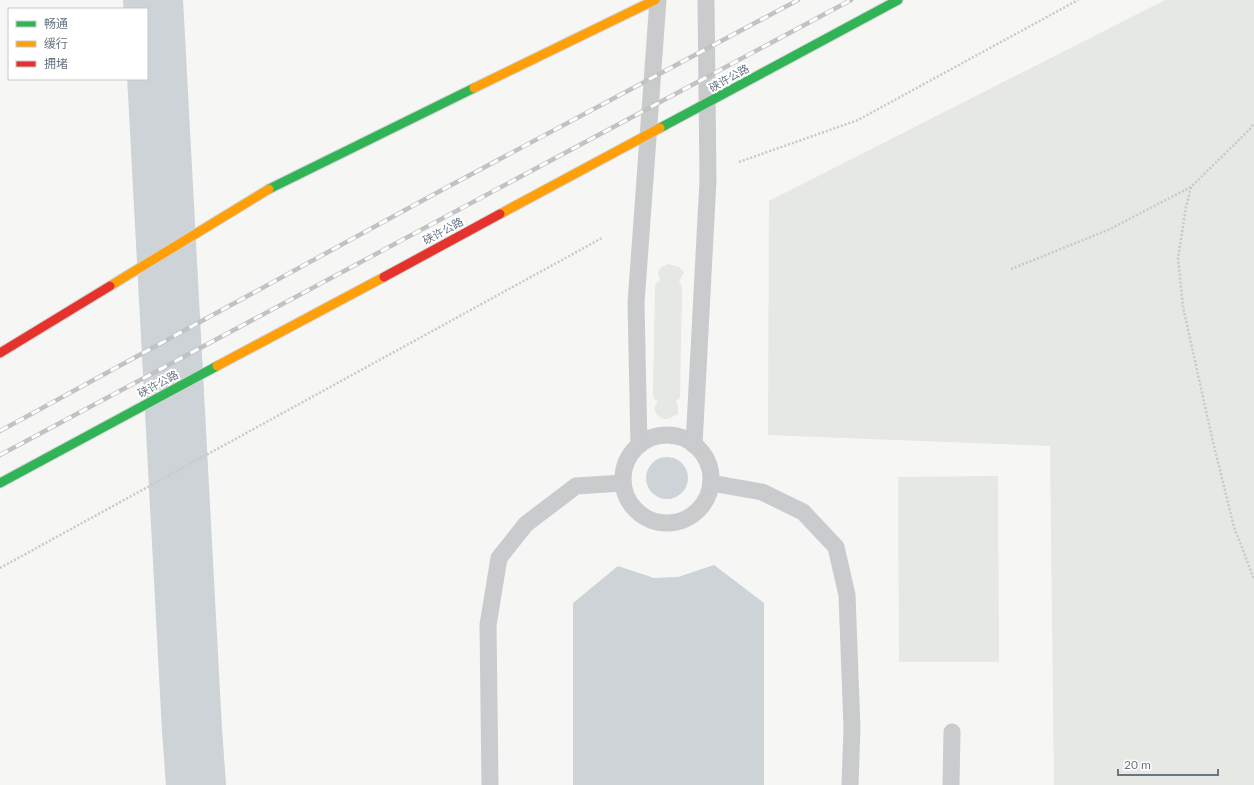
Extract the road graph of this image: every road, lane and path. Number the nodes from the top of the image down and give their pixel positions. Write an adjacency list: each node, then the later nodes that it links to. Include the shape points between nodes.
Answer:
1 (655, 0): 13 (highway, via 270,188)
2 (658, 0): 8 (lane)
3 (706, 0): 6 (lane)
4 (898, 0): 6 (highway, 硖许公路)
5 (1078, 0): 9 (path, via 858,120)
6 (706, 104): 8 (highway, 硖许公路); 15 (lane, via 708,180)
7 (1254, 123): 10 (path, via 1246,134)
8 (648, 134): 14 (lane, via 636,303); 16 (highway, 硖许公路)
9 (739, 162)
10 (1191, 187): 12 (path, via 1108,230); 20 (path, via 1178,258 1183,307 1234,527)
11 (602, 238): 19 (path)
12 (1011, 269)
13 (0, 353)
14 (639, 445): 15 (lane, via 652,437 667,435 681,437); 17 (lane, via 630,455 624,468)
15 (694, 445): 18 (lane, via 704,455 710,468)
16 (0, 482)
17 (623, 483): 18 (lane, via 626,497 634,509 645,518 659,523 674,523 699,510 707,497); 22 (lane, via 576,486 526,524 499,558 488,625)
18 (711, 483): 23 (lane, via 762,492 803,512 836,547 847,595 852,728)
19 (0, 568)
20 (1254, 579)
21 (952, 732): 24 (lane)
22 (490, 785)
23 (850, 785)
24 (951, 785)

